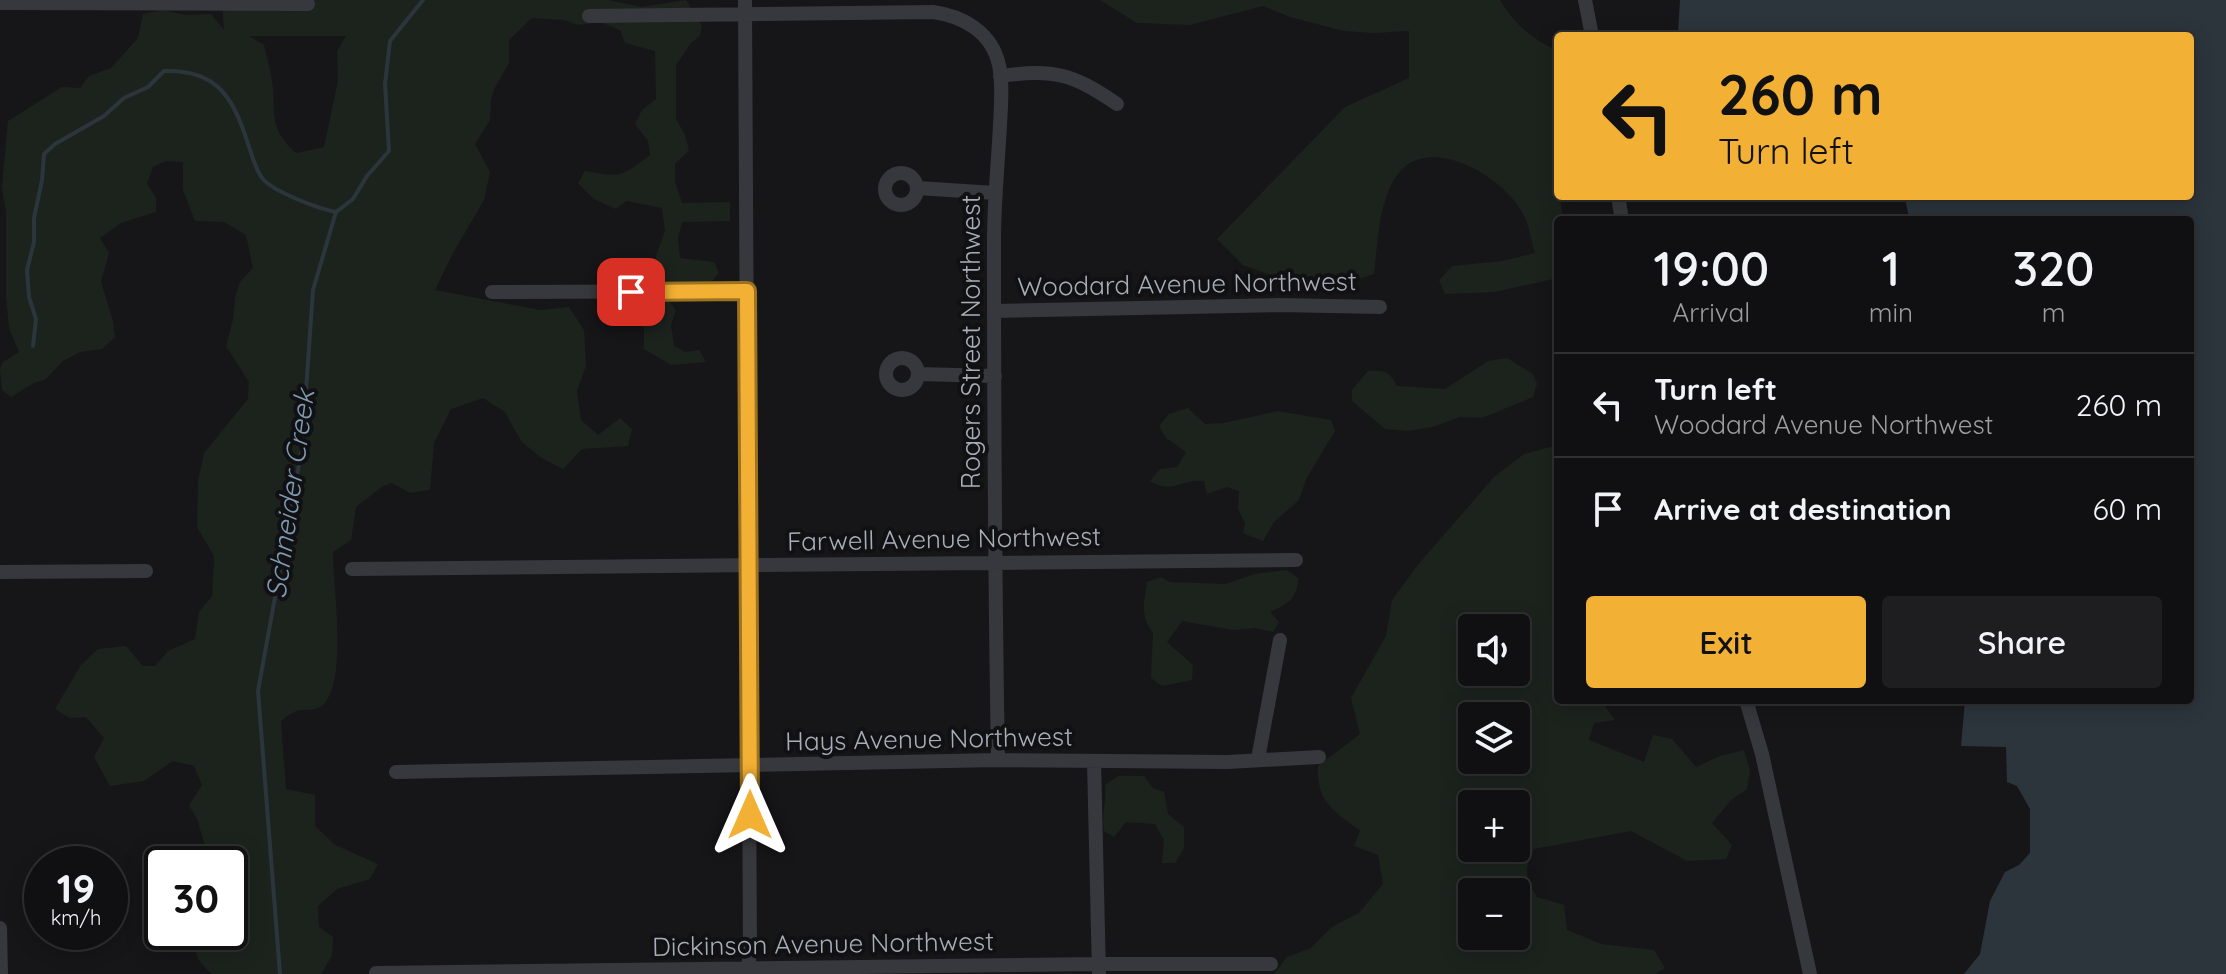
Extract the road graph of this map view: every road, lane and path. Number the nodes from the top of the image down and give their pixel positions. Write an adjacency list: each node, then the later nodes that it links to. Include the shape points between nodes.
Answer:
1 (1585, 0): 6 (street)
2 (0, 3): 3 (street)
3 (308, 4)
4 (745, 7): 5 (street); 7 (street, Rogers Street Northwest, via 949,14 976,28 991,45); 11 (street)
5 (589, 16)
6 (1591, 32)
7 (1000, 76): 8 (street, via 1065,75); 10 (street, Rogers Street Northwest)
8 (1117, 104)
9 (918, 188): 10 (street)
10 (995, 193): 14 (street, Rogers Street Northwest)
11 (747, 291): 12 (street); 19 (street)
12 (492, 292)
13 (1380, 307): 14 (street, Woodard Avenue Northwest)
14 (994, 311): 16 (street, Rogers Street Northwest)
15 (918, 374): 16 (street)
16 (995, 376): 18 (street, Rogers Street Northwest)
17 (1296, 560): 18 (street, Farwell Avenue Northwest)
18 (994, 563): 19 (street, Farwell Avenue Northwest); 27 (street, Rogers Street Northwest)
19 (749, 565): 20 (street, Farwell Avenue Northwest); 29 (street)
20 (352, 569)
21 (146, 571): 22 (street)
22 (0, 572)
23 (1280, 640): 26 (street)
24 (1747, 704): 37 (street)
25 (1319, 757): 26 (street, Hays Avenue Northwest)
26 (1258, 759): 28 (street, Hays Avenue Northwest)
27 (998, 760): 28 (street, Hays Avenue Northwest); 29 (street, Hays Avenue Northwest)
28 (1094, 761): 33 (street)
29 (750, 765): 30 (street, Hays Avenue Northwest); 34 (street)
30 (396, 772)
31 (0, 928): 36 (street)
32 (1271, 964): 33 (street, Dickinson Avenue Northwest)
33 (1099, 969): 34 (street, Dickinson Avenue Northwest)
34 (747, 971): 35 (street, Dickinson Avenue Northwest)
35 (376, 973)
36 (1, 974)
37 (1810, 974)

